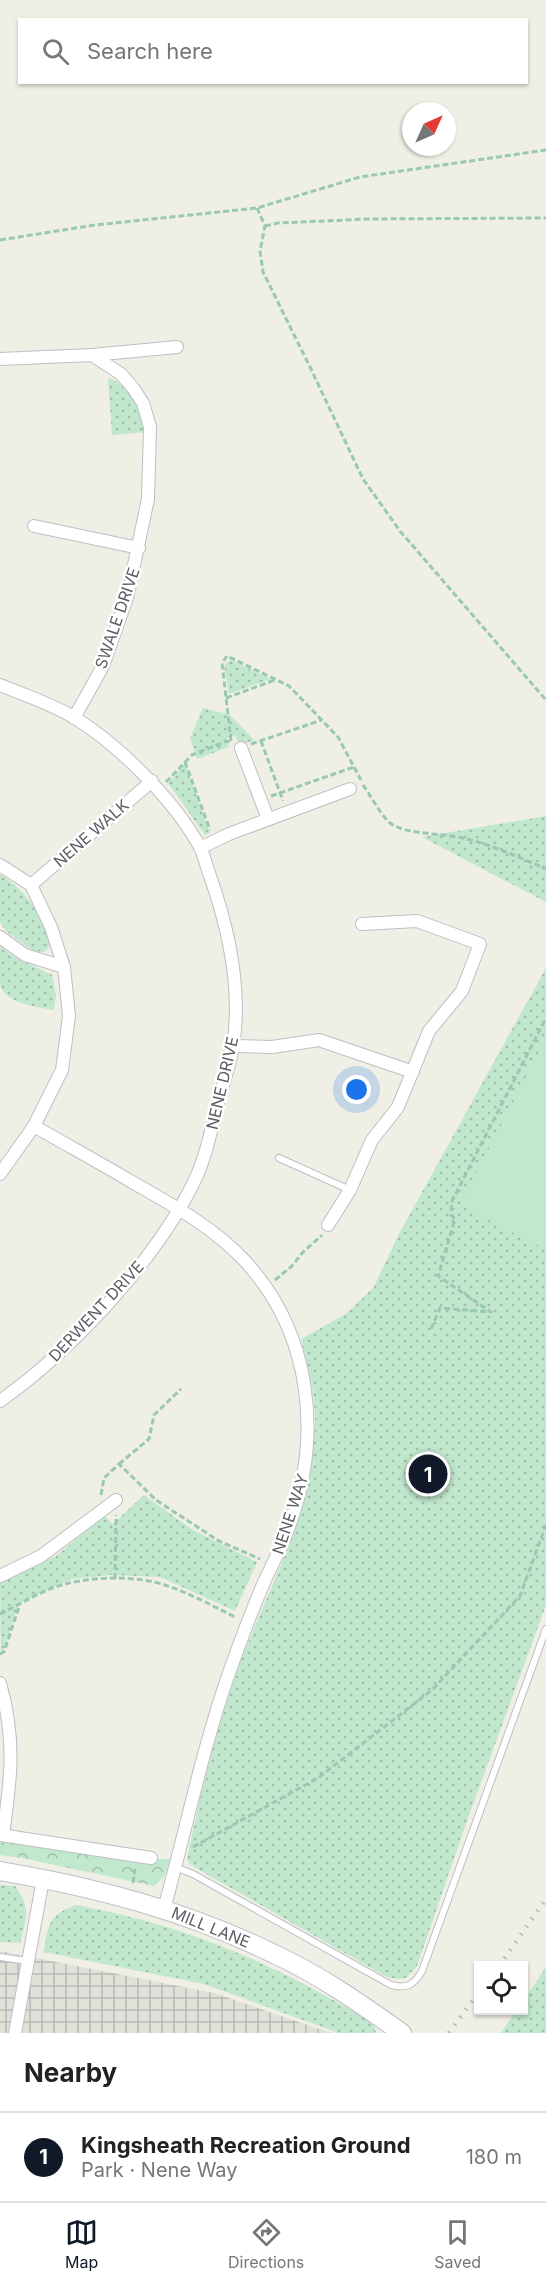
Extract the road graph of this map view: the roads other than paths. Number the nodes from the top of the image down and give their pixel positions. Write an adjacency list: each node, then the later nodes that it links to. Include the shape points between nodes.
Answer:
1 (177, 347): 2 (street)
2 (92, 355): 3 (street); 5 (street, SWALE DRIVE, via 121,374 133,388 150,427 148,500)
3 (0, 359)
4 (34, 526): 5 (street, SWALE DRIVE)
5 (139, 548): 7 (street, SWALE DRIVE, via 103,666)
6 (0, 685): 7 (street, NENE DRIVE)
7 (74, 718): 9 (street, NENE DRIVE)
8 (236, 745): 11 (street)
9 (152, 782): 12 (street, NENE DRIVE); 14 (street, NENE WALK)
10 (350, 789): 11 (street)
11 (268, 819): 12 (street)
12 (200, 848): 18 (street, NENE DRIVE, via 221,907 231,961)
13 (0, 865): 14 (street)
14 (31, 885): 17 (street)
15 (362, 924): 19 (street, via 417,921 480,944 462,991 429,1030)
16 (0, 937): 17 (street, via 25,955)
17 (64, 967): 20 (street, via 69,1016 62,1070)
18 (233, 1046): 19 (street, via 272,1047 319,1040); 24 (street, NENE DRIVE, via 205,1155)
19 (413, 1072): 23 (street, via 398,1107 372,1140)
20 (34, 1126): 22 (street); 24 (street, NENE WAY)
21 (279, 1158): 23 (lane)
22 (0, 1174)
23 (350, 1190): 25 (street)
24 (179, 1208): 26 (street, DERWENT DRIVE, via 156,1246 104,1306 55,1357); 33 (street, NENE WAY, via 225,1242 266,1287 295,1344 308,1408 302,1486 215,1715)
25 (328, 1225)
26 (0, 1401)
27 (116, 1500): 28 (street, via 41,1556)
28 (0, 1576)
29 (546, 1629): 33 (lane, via 422,1971 410,1986 391,1985)
30 (0, 1683): 31 (street, via 12,1771)
31 (2, 1835): 32 (street)
32 (151, 1858)
33 (175, 1867): 36 (street, NENE WAY)
34 (0, 1871): 35 (street, MILL LANE)
35 (43, 1879): 36 (street, MILL LANE); 38 (street)
36 (164, 1909): 39 (street, MILL LANE, via 276,1954 336,1988)
37 (0, 1957): 38 (lane)
38 (27, 1961): 40 (street)
39 (391, 2030)
40 (15, 2033)

